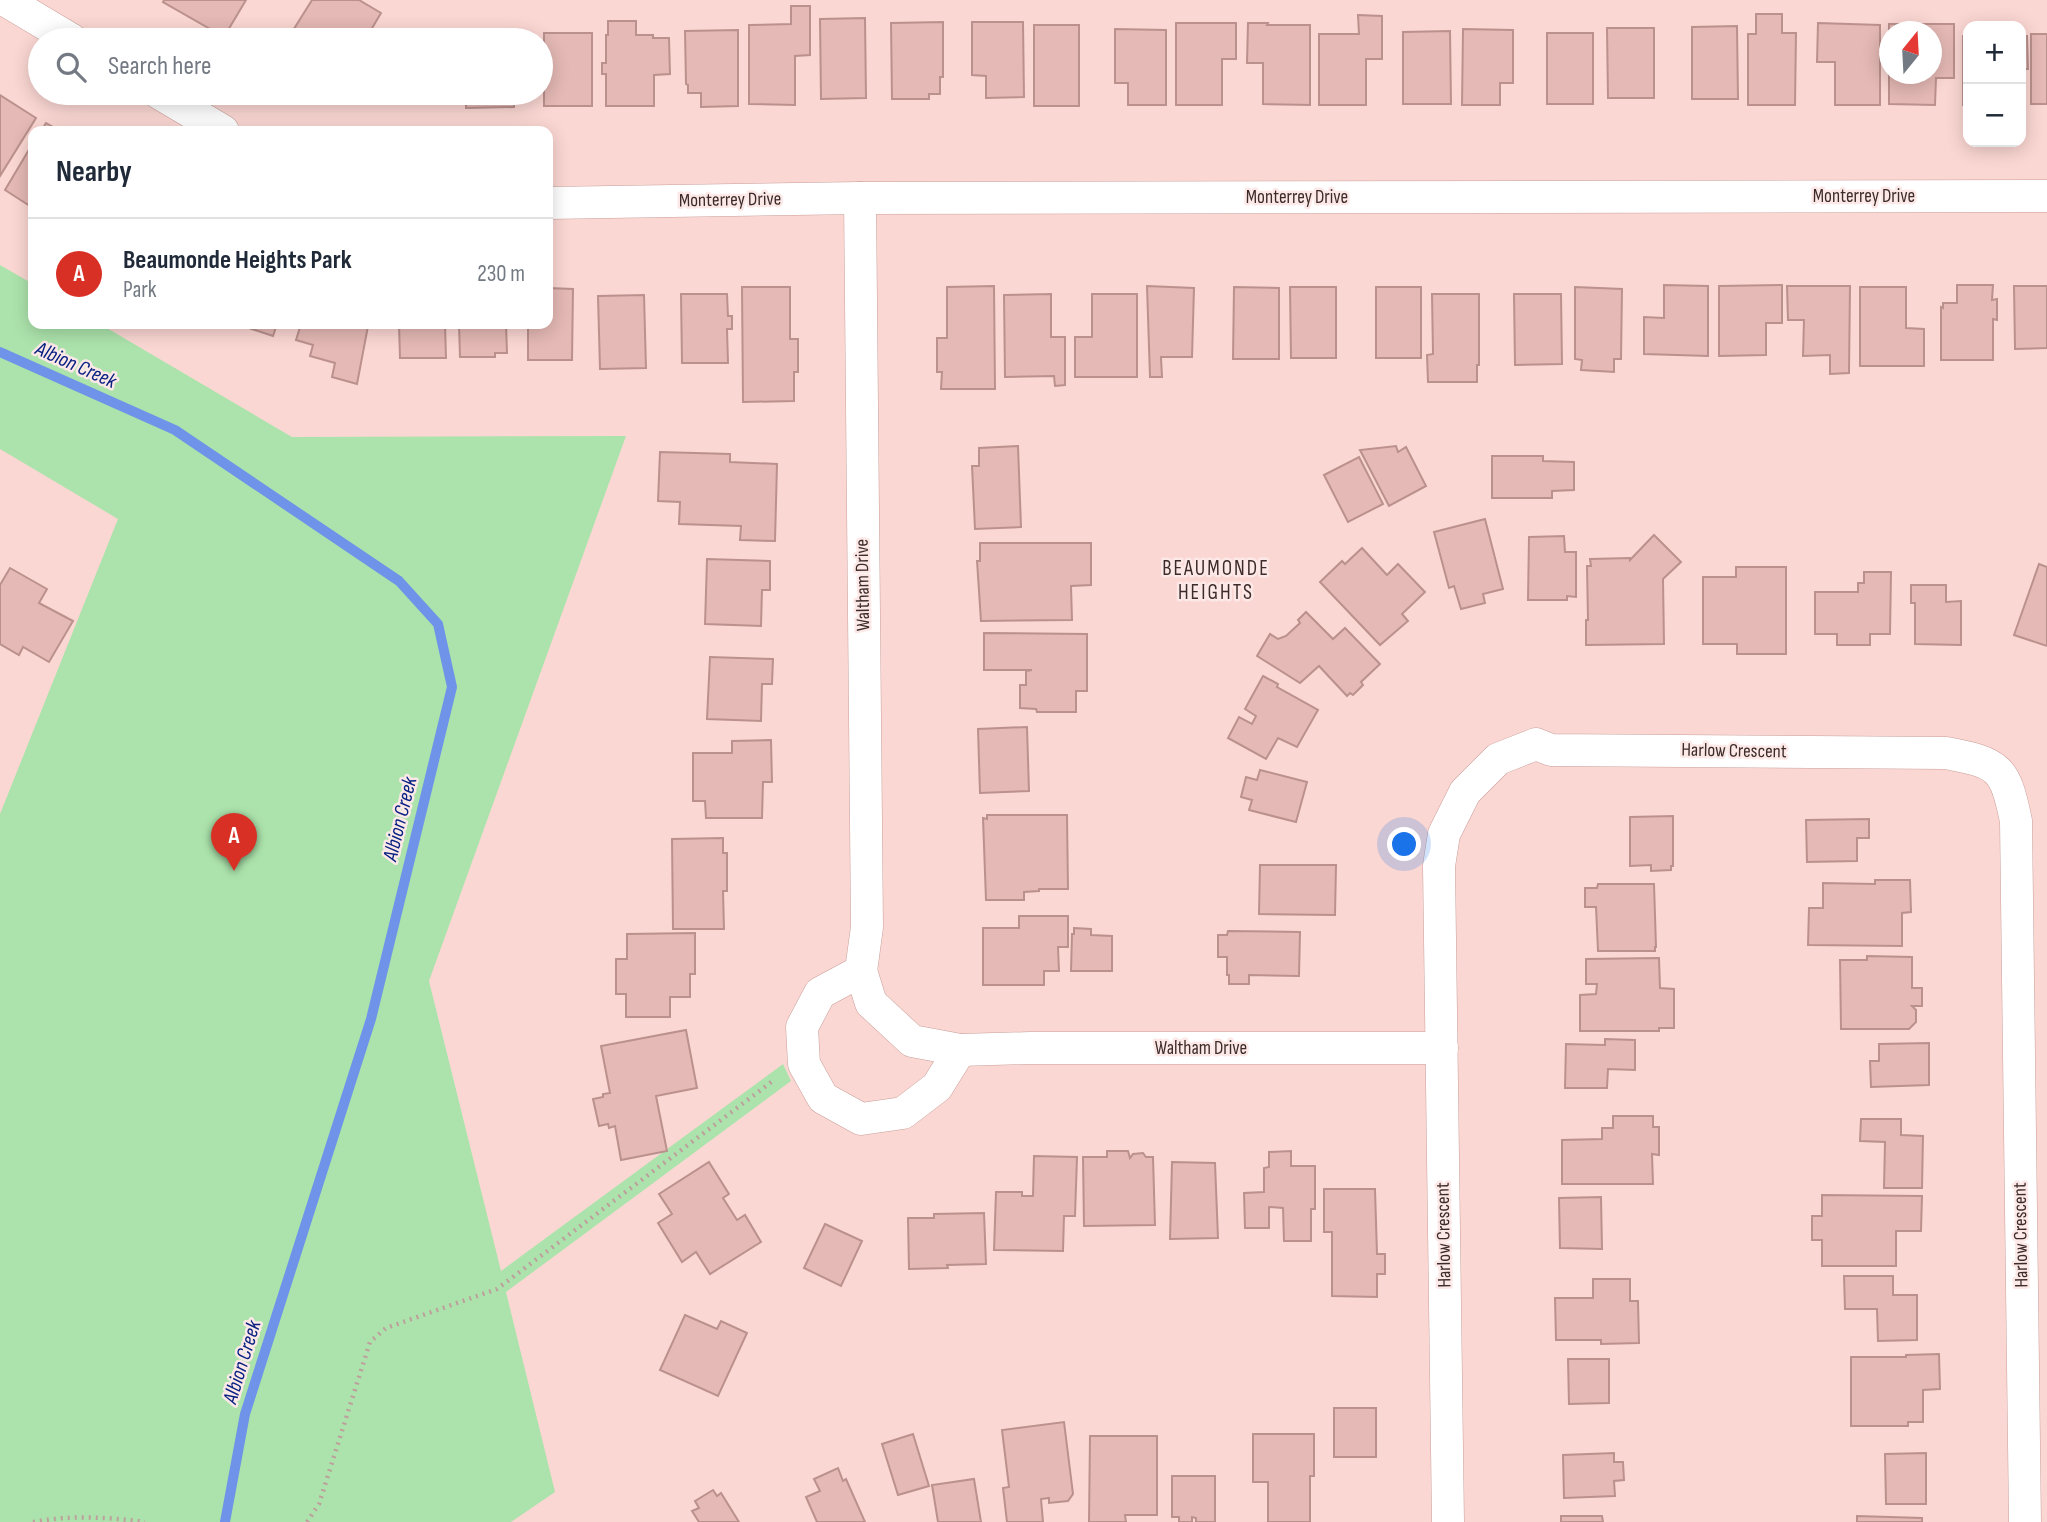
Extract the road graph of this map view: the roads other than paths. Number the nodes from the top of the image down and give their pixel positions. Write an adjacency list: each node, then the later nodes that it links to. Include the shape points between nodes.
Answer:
1 (5, 0): 2 (street)
2 (46, 10): 3 (street)
3 (62, 28)
4 (179, 105): 5 (street)
5 (215, 126)
6 (2047, 196): 7 (street, Monterrey Drive)
7 (859, 198): 8 (street, Monterrey Drive); 9 (street, Waltham Drive, via 867,927)
8 (553, 203)
9 (861, 971): 11 (street, Waltham Drive, via 871,1003 912,1041); 11 (street, via 820,993 802,1027 804,1064 823,1098 861,1119 903,1113 937,1087)
10 (1442, 1048): 11 (street, Waltham Drive); 12 (street, Harlow Crescent, via 1439,866 1444,834 1465,792 1498,759 1536,744 1551,750 1946,754 1977,759 2000,772 2016,821); 14 (street, Harlow Crescent)
11 (960, 1051)
12 (2036, 1465): 13 (street, Harlow Crescent)
13 (2032, 1515)
14 (1448, 1522)

